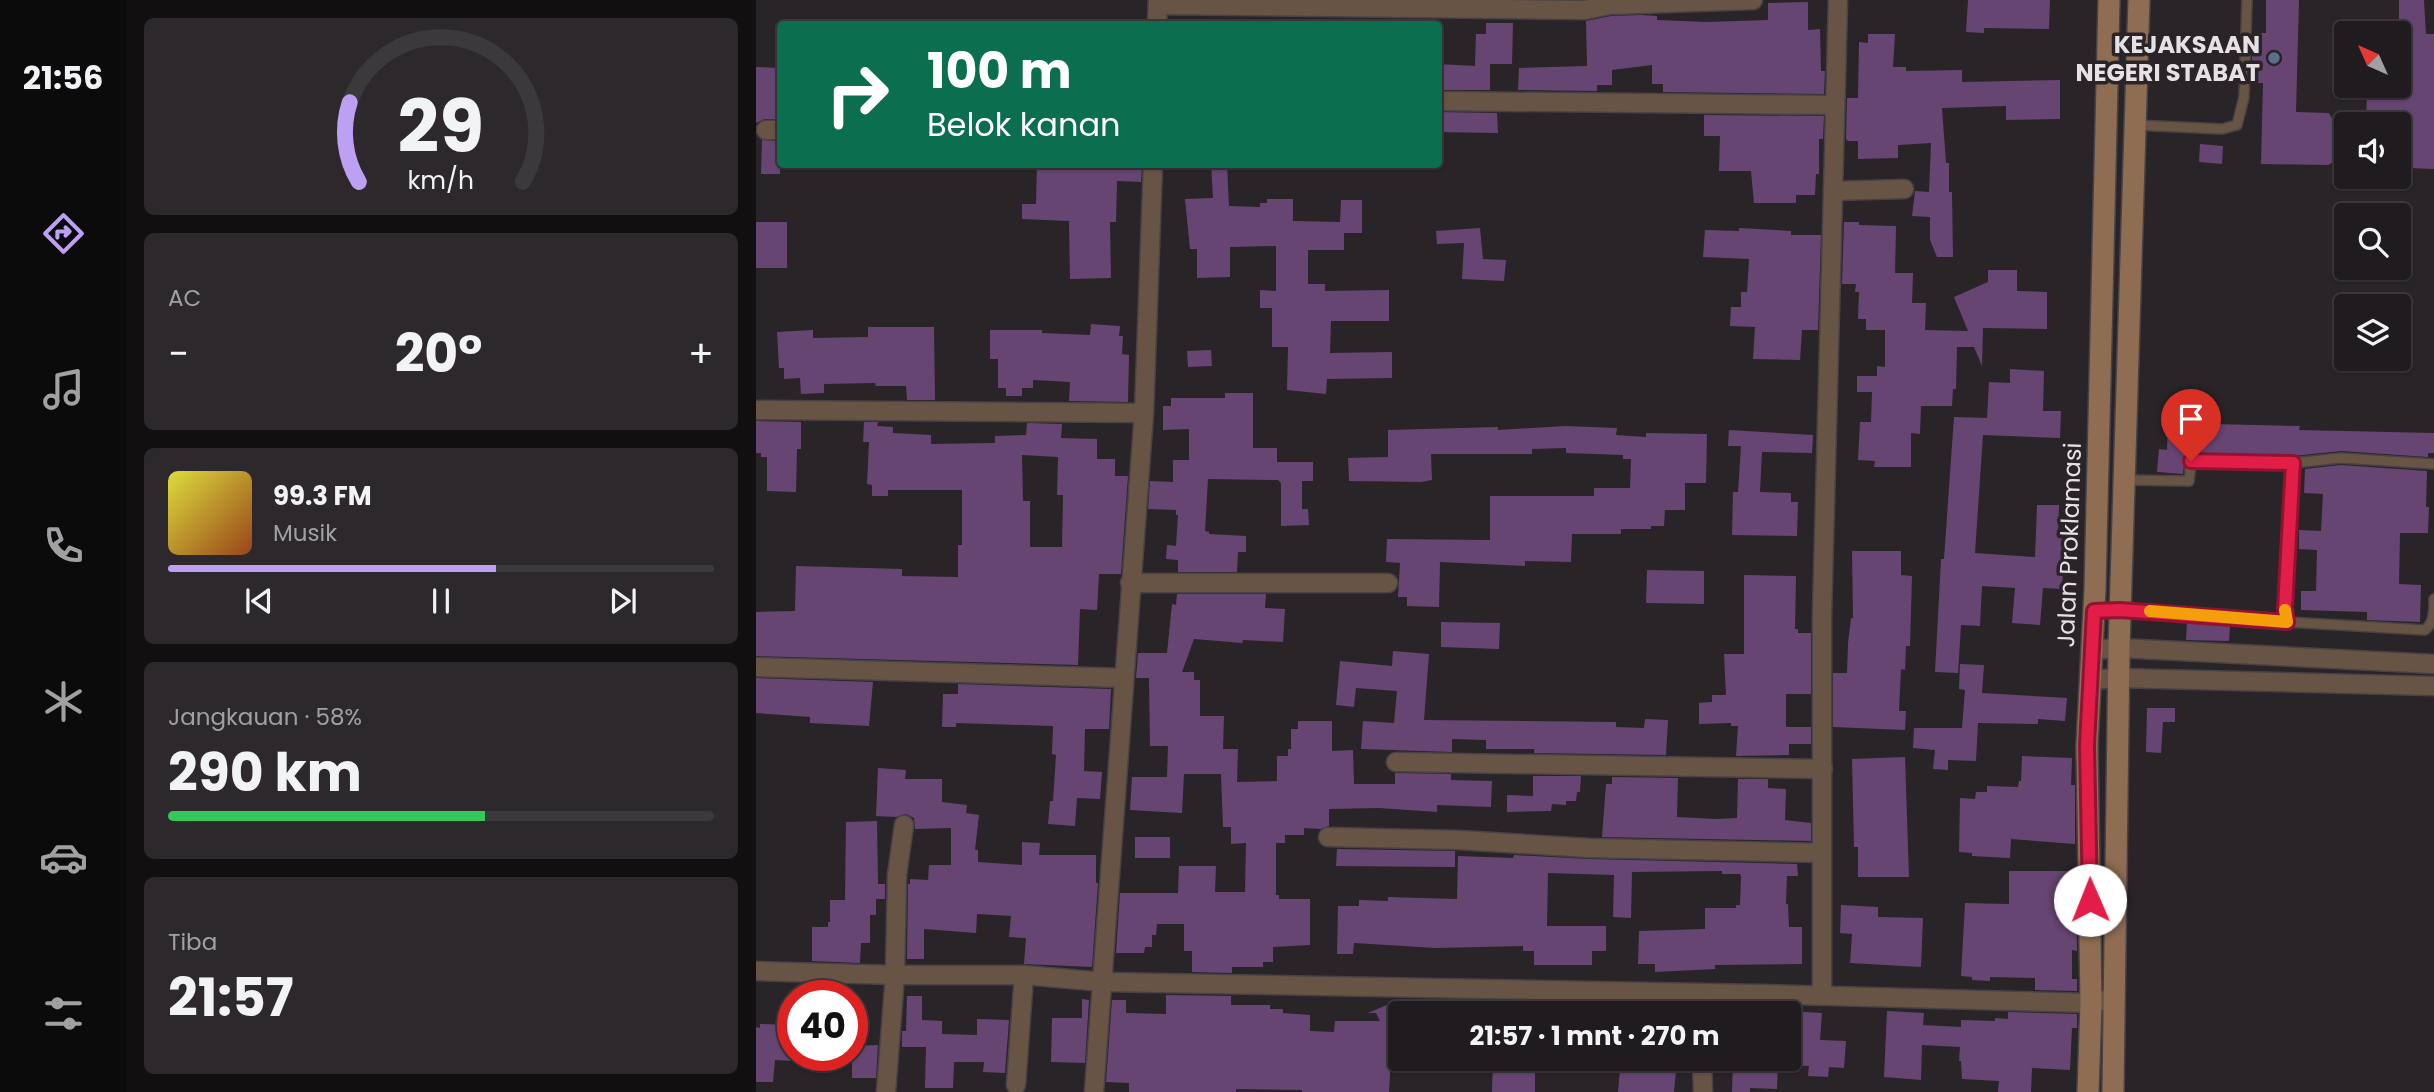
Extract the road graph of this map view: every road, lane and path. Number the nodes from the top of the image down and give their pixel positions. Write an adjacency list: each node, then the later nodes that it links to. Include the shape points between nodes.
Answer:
1 (1753, 0): 6 (street, via 1610,5 1585,10)
2 (1838, 0): 9 (street)
3 (2109, 0): 23 (street, Jalan Proklamasi)
4 (2139, 0): 10 (street)
5 (2247, 0): 10 (lane, via 2244,97 2237,125 2222,130)
6 (1158, 3): 7 (street)
7 (1157, 21)
8 (1442, 102): 9 (street)
9 (1835, 105): 13 (street)
10 (2135, 125): 18 (street)
11 (1153, 168): 15 (street)
12 (1904, 189): 13 (street)
13 (1833, 191): 34 (street)
14 (756, 410): 15 (street)
15 (1144, 413): 19 (street)
16 (2293, 463): 17 (lane, via 2341,458); 18 (lane, via 2191,461 2189,481); 24 (lane)
17 (2434, 464)
18 (2124, 480): 22 (street)
19 (1130, 583): 20 (street); 29 (street)
20 (1388, 583)
21 (2434, 599): 24 (lane, via 2431,626 2425,630)
22 (2120, 610): 23 (lane); 24 (lane); 25 (street)
23 (2094, 611): 26 (street, Jalan Proklamasi)
24 (2287, 622)
25 (2119, 648): 26 (street); 27 (street); 30 (street)
26 (2092, 650): 31 (street, Jalan Proklamasi)
27 (2434, 664)
28 (756, 667): 29 (street)
29 (1124, 678): 41 (street)
30 (2119, 678): 31 (street); 32 (street); 44 (street)
31 (2090, 680): 46 (street, Jalan Proklamasi)
32 (2434, 686)
33 (1396, 762): 34 (street)
34 (1822, 769): 37 (street)
35 (904, 825): 39 (street, via 897,875)
36 (1328, 837): 37 (street)
37 (1821, 853): 43 (street)
38 (756, 971): 39 (street)
39 (895, 975): 40 (street); 49 (street)
40 (1024, 975): 41 (street); 48 (street)
41 (1104, 982): 42 (street); 50 (street)
42 (1700, 993): 43 (street); 45 (street)
43 (1822, 995): 46 (street)
44 (2115, 998): 46 (street); 53 (street)
45 (1700, 1001)
46 (2091, 1003): 52 (street, Jalan Proklamasi)
47 (1702, 1071): 51 (street)
48 (1016, 1085)
49 (886, 1092)
50 (1094, 1092)
51 (1703, 1092)
52 (2088, 1092)
53 (2113, 1092)

